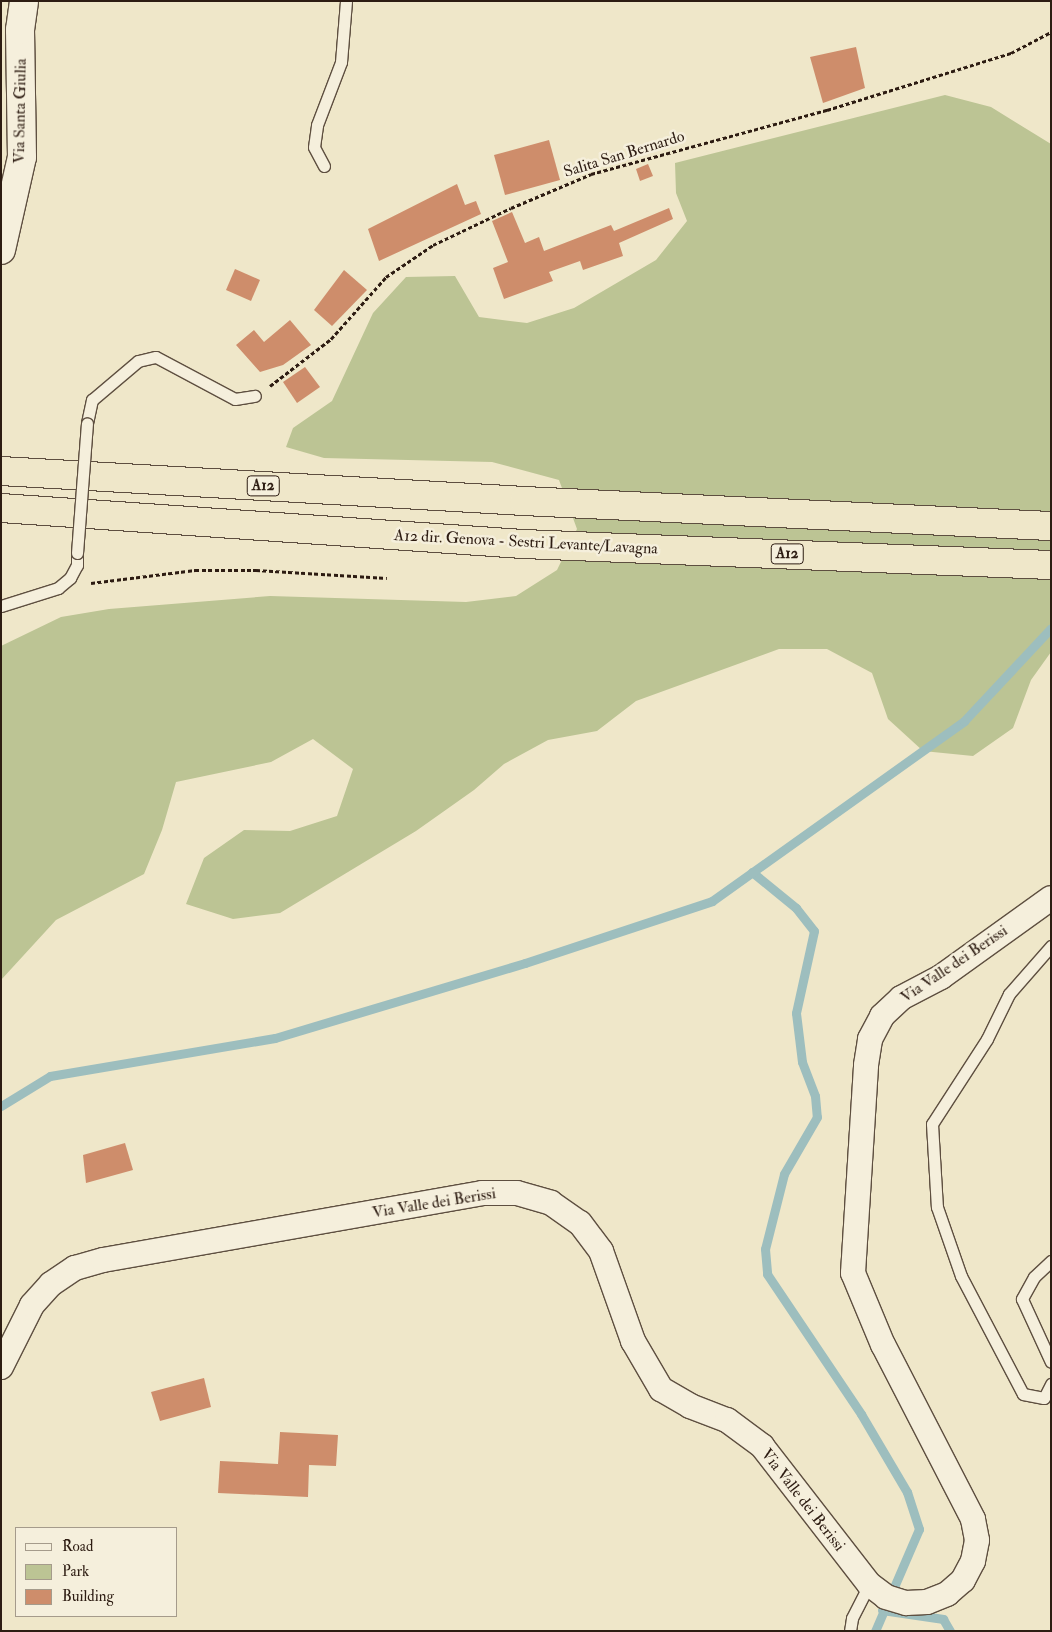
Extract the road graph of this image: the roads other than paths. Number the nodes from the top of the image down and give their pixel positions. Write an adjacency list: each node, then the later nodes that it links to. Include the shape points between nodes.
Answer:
1 (24, 1): 4 (street, Via Santa Giulia, via 20,30 22,157)
2 (346, 1): 3 (lane, via 341,62 317,125 314,147)
3 (324, 166)
4 (1, 250)
5 (255, 396): 10 (lane, bridge, via 235,398 156,357 138,361 92,400 87,423 77,565 70,578 58,588)
6 (1, 471): 8 (highway, A12, via 524,501)
7 (1, 508): 9 (highway, A12 dir. Genova - Sestri Levante/Lavagna / A12, via 523,544)
8 (1051, 526)
9 (1051, 564)
10 (1, 606)
11 (1051, 898): 17 (street, Via Valle dei Berissi, via 941,977 901,998 882,1016 870,1039 853,1273 884,1345 973,1519 976,1540 973,1561 963,1580 947,1594 927,1602 906,1603 886,1597)
12 (1051, 946): 16 (lane, via 1009,994 987,1039 932,1124 937,1207 961,1276 1023,1394 1044,1398)
13 (1051, 1261): 14 (lane, via 1034,1277 1022,1299)
14 (1051, 1362)
15 (1, 1367): 17 (street, Via Valle dei Berissi, via 32,1305 51,1284 75,1268 103,1260 472,1195 517,1193 551,1203 580,1223 601,1251 633,1341 661,1389 690,1406 727,1420 762,1446)
16 (1051, 1384)
17 (869, 1584): 18 (lane, via 852,1618)
18 (850, 1631)

